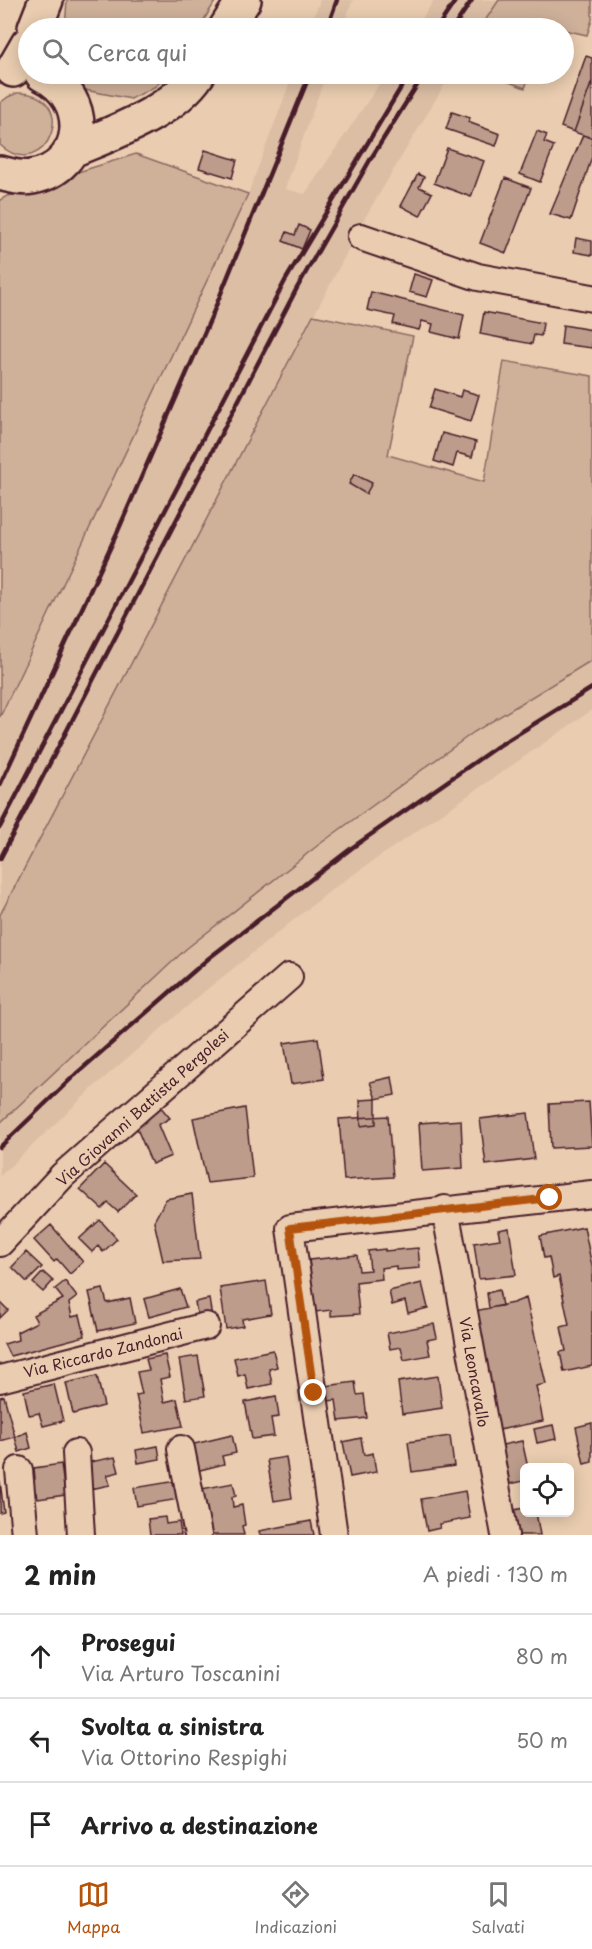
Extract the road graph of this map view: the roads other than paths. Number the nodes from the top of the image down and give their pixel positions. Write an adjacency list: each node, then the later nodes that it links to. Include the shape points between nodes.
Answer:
1 (244, 0): 2 (main road)
2 (232, 18)
3 (47, 84): 7 (main road, via 76,114 78,126)
4 (55, 84): 6 (main road, via 99,110 118,111)
5 (189, 84): 6 (main road)
6 (172, 99): 7 (main road, via 143,119)
7 (70, 151): 8 (main road, via 47,173)
8 (5, 179)
9 (361, 237): 10 (street, via 478,277)
10 (592, 298)
11 (289, 978): 14 (street, Via Giovanni Battista Pergolesi, via 63,1175)
12 (592, 1194): 13 (street)
13 (445, 1209): 23 (street, via 290,1228); 24 (street, Via Leoncavallo)
14 (0, 1243)
15 (206, 1326): 16 (street, Via Riccardo Zandonai)
16 (0, 1379)
17 (181, 1449): 22 (street)
18 (76, 1453): 21 (street)
19 (19, 1470): 20 (street)
20 (25, 1535)
21 (81, 1535)
22 (198, 1535)
23 (334, 1535)
24 (505, 1535)

